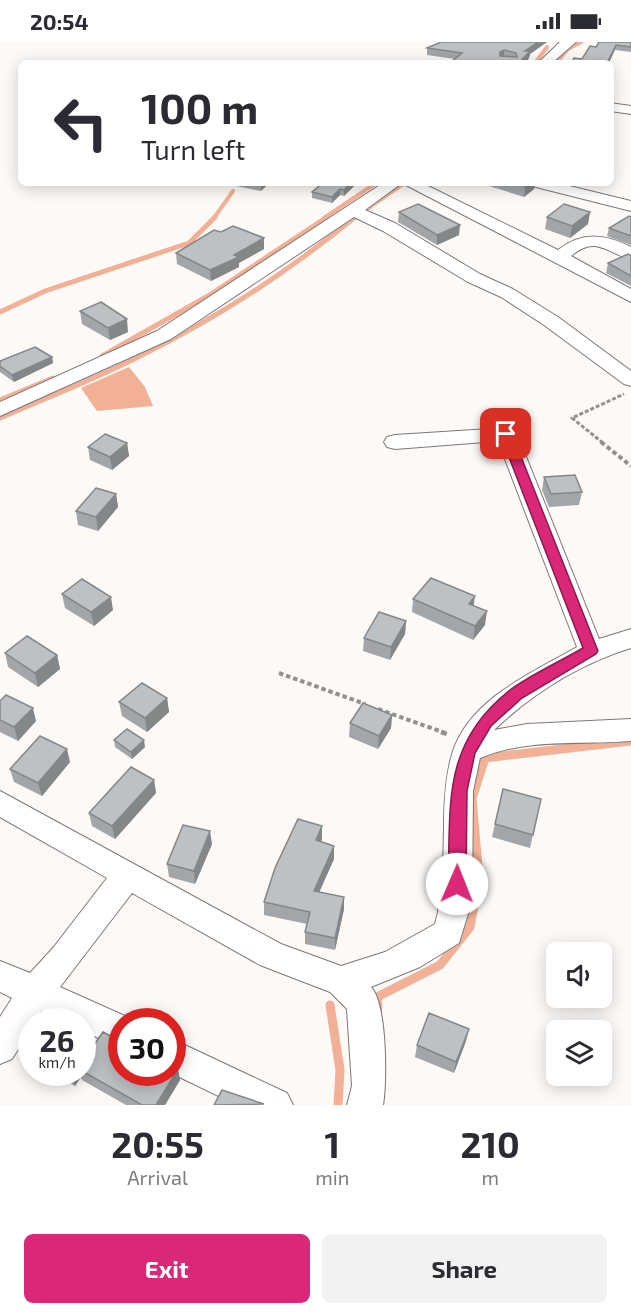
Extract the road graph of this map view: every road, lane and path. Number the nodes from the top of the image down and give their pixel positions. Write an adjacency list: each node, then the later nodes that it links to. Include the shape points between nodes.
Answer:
1 (541, 42): 2 (street)
2 (565, 44): 3 (street)
3 (548, 60)
4 (614, 108): 5 (street)
5 (631, 110)
6 (389, 186): 10 (street)
7 (416, 186): 12 (street)
8 (550, 186): 9 (street)
9 (631, 206)
10 (352, 210): 14 (street, via 507,293); 16 (street, via 164,335)
11 (631, 254): 12 (street, via 596,239 584,240)
12 (560, 257): 13 (street)
13 (631, 297)
14 (631, 381)
15 (631, 390): 18 (path, via 572,418)
16 (0, 410)
17 (395, 442): 20 (street, via 506,434)
18 (631, 466)
19 (631, 638): 20 (street)
20 (591, 651): 23 (street, via 516,694 486,722)
21 (279, 673): 23 (path, via 454,736)
22 (631, 730): 23 (street, via 521,735 489,740)
23 (467, 752): 27 (street, via 459,791 457,901 448,933 381,971)
24 (0, 802): 25 (street)
25 (128, 874): 27 (street, via 271,955); 28 (street, via 64,959)
26 (0, 976): 28 (street)
27 (340, 981): 33 (street, via 363,1002 369,1086)
28 (34, 991): 29 (street); 30 (street)
29 (108, 1025)
30 (0, 1047)
31 (186, 1063): 32 (street)
32 (275, 1105)
33 (365, 1105)

